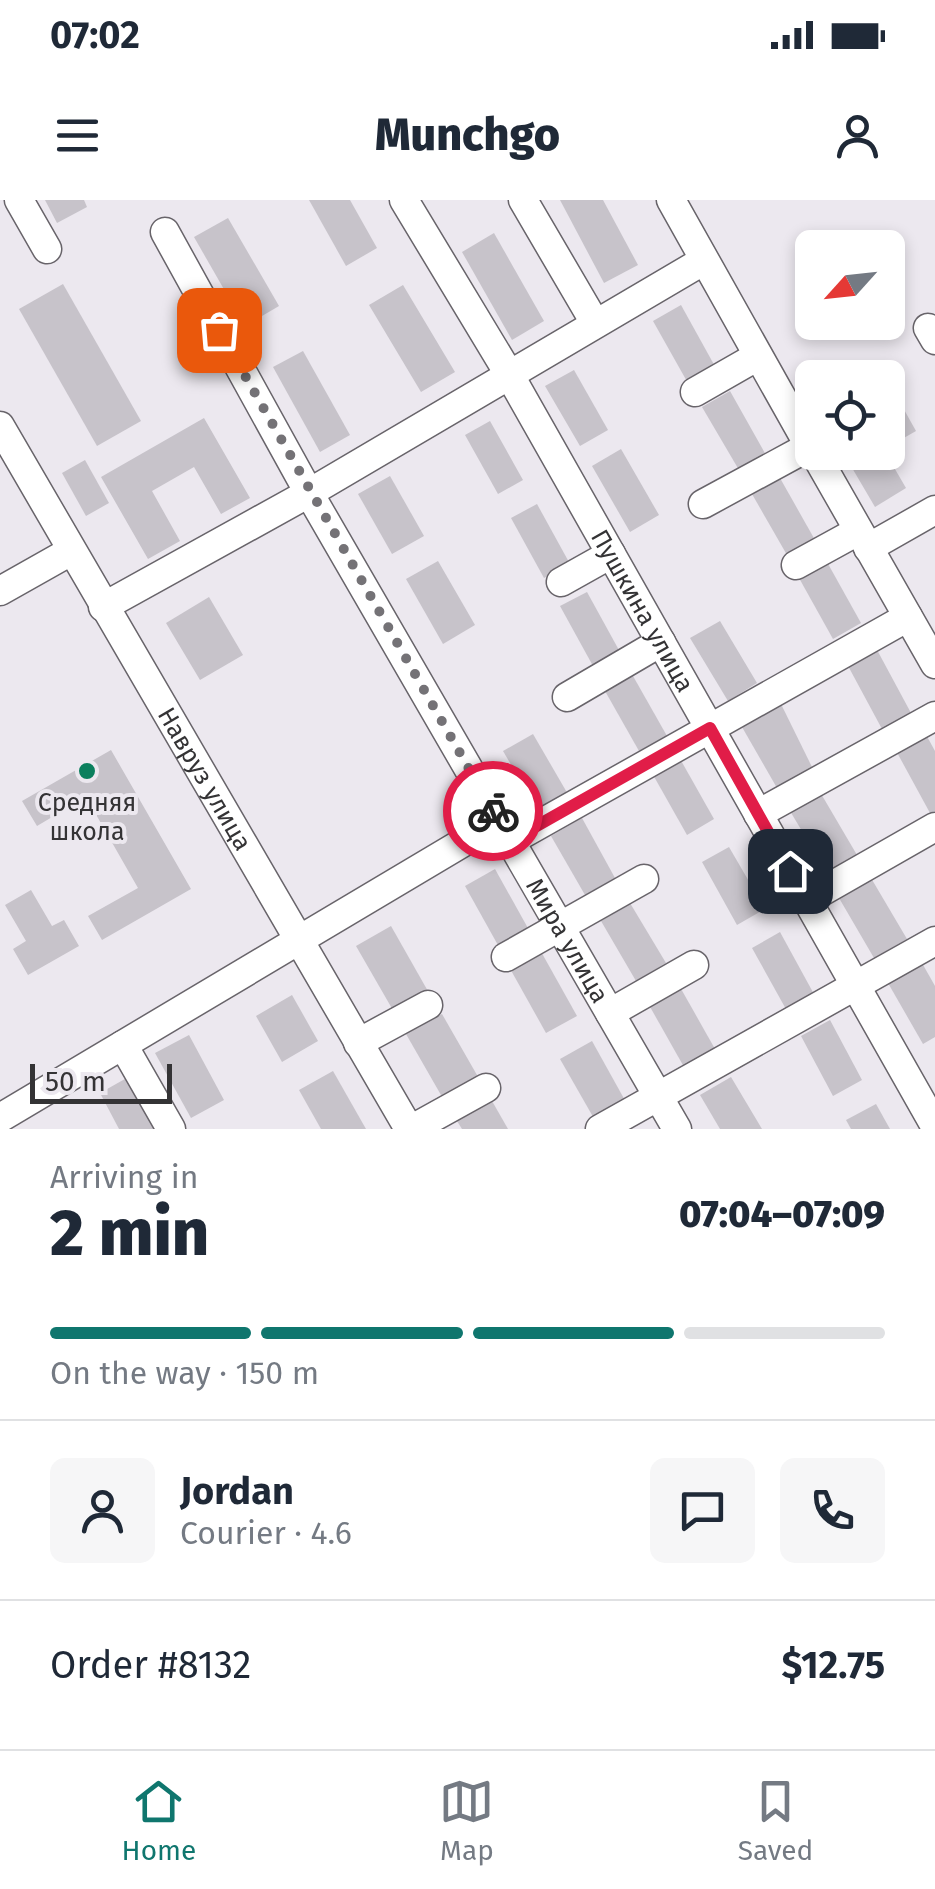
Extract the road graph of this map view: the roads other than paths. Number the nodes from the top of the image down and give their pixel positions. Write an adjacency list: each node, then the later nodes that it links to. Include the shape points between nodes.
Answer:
1 (18, 200): 6 (street)
2 (404, 200): 10 (street, Пушкина улица)
3 (523, 200): 8 (street)
4 (671, 200): 7 (street)
5 (165, 232): 16 (street, Мира улица)
6 (47, 249)
7 (703, 261): 8 (street); 9 (street)
8 (596, 324): 10 (street)
9 (758, 356): 11 (street); 12 (street)
10 (509, 374): 16 (street); 21 (street, Пушкина улица)
11 (695, 392)
12 (795, 420)
13 (4, 442): 20 (street, Навруз улица)
14 (795, 458): 17 (street)
15 (823, 470): 19 (street)
16 (310, 493): 25 (street); 34 (street, Мира улица)
17 (704, 504)
18 (935, 510): 19 (street)
19 (863, 539): 22 (street); 26 (street)
20 (71, 551): 24 (street); 25 (street, Навруз улица)
21 (611, 554): 23 (street); 27 (street, Пушкина улица)
22 (796, 565)
23 (560, 582)
24 (0, 591)
25 (103, 606): 38 (street, Навруз улица)
26 (908, 617): 28 (street); 31 (street)
27 (661, 642): 29 (street); 31 (street, Пушкина улица)
28 (935, 664)
29 (566, 696)
30 (935, 716): 32 (street)
31 (710, 728): 32 (street, Пушкина улица); 34 (street)
32 (758, 814): 36 (street, Пушкина улица)
33 (935, 826): 36 (street)
34 (504, 831): 37 (street, Мира улица); 38 (street)
35 (644, 879): 37 (street)
36 (807, 900): 42 (street, Пушкина улица)
37 (560, 927): 40 (street); 44 (street, Мира улица)
38 (298, 941): 45 (street, Навруз улица); 46 (street)
39 (935, 941): 42 (street)
40 (506, 957)
41 (694, 966): 44 (street)
42 (856, 987): 48 (street); 50 (street, Пушкина улица)
43 (428, 1005): 45 (street)
44 (610, 1013): 48 (street, Мира улица)
45 (358, 1044): 52 (street, Навруз улица)
46 (123, 1045): 49 (street); 51 (street)
47 (486, 1088): 52 (street)
48 (658, 1097): 53 (street); 54 (street, Мира улица)
49 (0, 1118)
50 (935, 1126)
51 (171, 1129)
52 (411, 1129)
53 (600, 1129)
54 (677, 1129)

